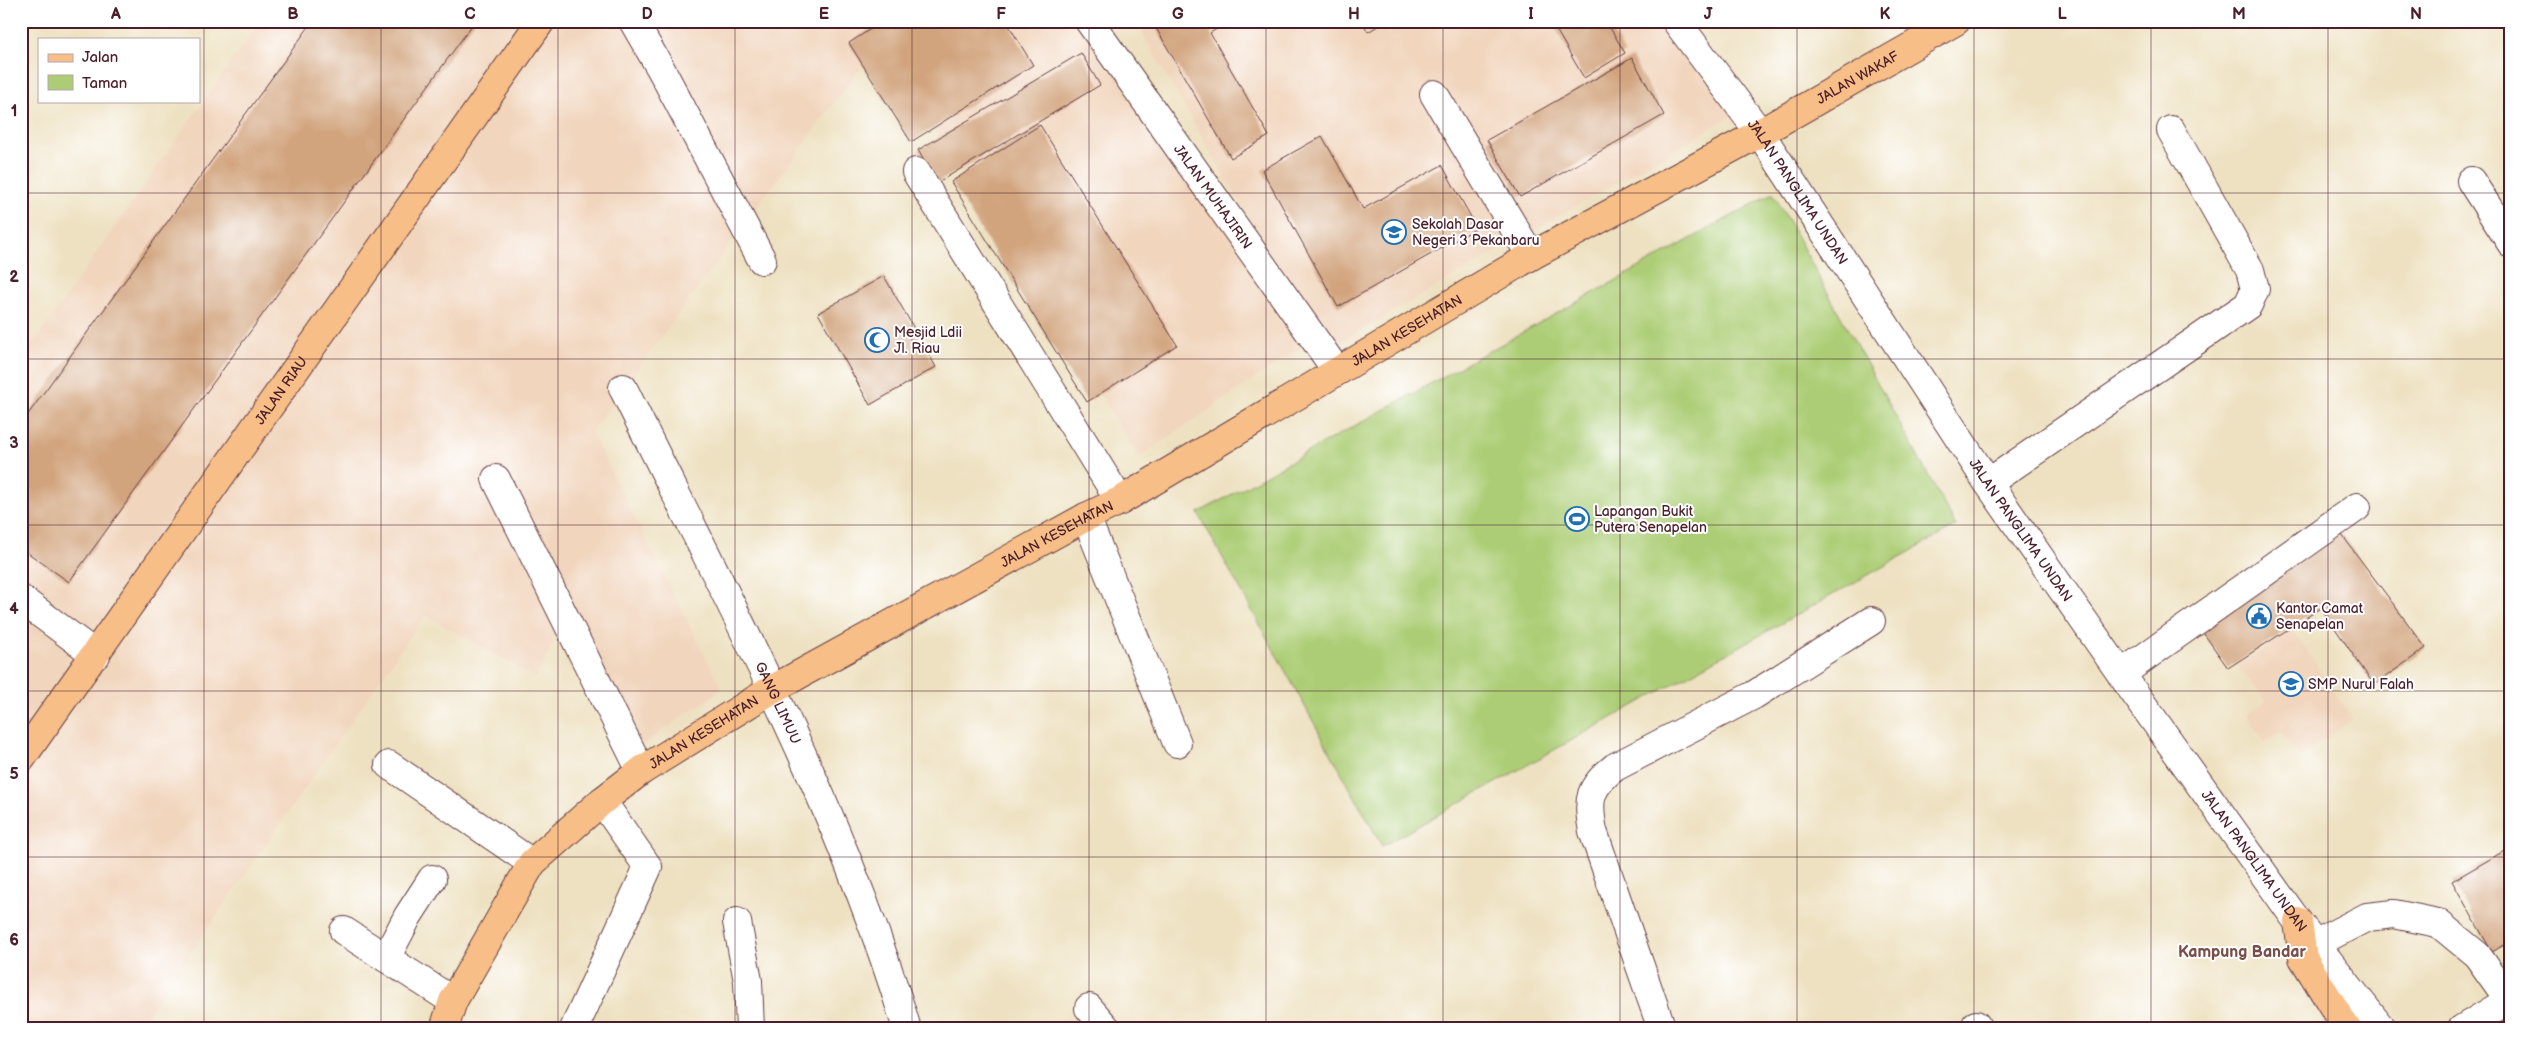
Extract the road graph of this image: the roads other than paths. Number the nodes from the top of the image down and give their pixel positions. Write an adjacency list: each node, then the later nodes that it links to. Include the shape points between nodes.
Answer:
1 (541, 21): 23 (main road, JALAN RIAU)
2 (633, 21): 13 (street)
3 (1676, 21): 8 (street, JALAN PANGLIMA UNDAN)
4 (1956, 21): 8 (main road, JALAN WAKAF)
5 (1095, 23): 14 (street, JALAN MUHAJIRIN)
6 (1434, 94): 12 (street)
7 (2171, 130): 17 (street, via 2250,270 2255,289 2248,305)
8 (1760, 133): 12 (main road, JALAN KESEHATAN); 17 (street, JALAN PANGLIMA UNDAN)
9 (916, 172): 18 (street)
10 (2471, 180): 11 (street)
11 (2511, 243)
12 (1531, 256): 14 (main road, JALAN KESEHATAN)
13 (762, 260)
14 (1337, 371): 18 (main road, JALAN KESEHATAN)
15 (623, 388): 25 (street, GANG LIMUU)
16 (496, 479): 29 (street)
17 (1988, 483): 24 (street, JALAN PANGLIMA UNDAN)
18 (1120, 501): 20 (main road, JALAN KESEHATAN)
19 (2357, 508): 24 (street)
20 (1086, 517): 25 (main road, JALAN KESEHATAN); 26 (street)
21 (21, 599): 23 (street)
22 (1871, 622): 46 (street, via 1754,695 1615,767 1593,790 1589,808 1593,831)
23 (96, 655): 27 (main road, JALAN RIAU)
24 (2121, 674): 34 (street, JALAN PANGLIMA UNDAN)
25 (772, 690): 29 (main road, JALAN KESEHATAN); 44 (street, GANG LIMUU, via 841,839 885,955)
26 (1177, 743)
27 (21, 759)
28 (389, 765): 31 (street)
29 (641, 771): 30 (main road, JALAN KESEHATAN)
30 (602, 801): 31 (main road, JALAN KESEHATAN); 42 (street, via 648,866)
31 (532, 863): 39 (main road, JALAN KESEHATAN)
32 (432, 879): 37 (street)
33 (737, 922): 43 (street, via 748,980)
34 (2298, 922): 36 (street, JALAN PANGLIMA UNDAN); 47 (main road, via 2303,958)
35 (344, 932): 37 (street)
36 (2315, 944): 38 (street, via 2367,917 2394,914 2438,923 2478,955); 48 (street, JALAN PANGLIMA UNDAN)
37 (386, 958): 39 (street)
38 (2510, 999): 49 (street)
39 (453, 1001): 41 (main road, JALAN KESEHATAN)
40 (1089, 1008): 45 (street)
41 (444, 1029)
42 (574, 1029)
43 (750, 1029)
44 (907, 1029)
45 (1107, 1029)
46 (1662, 1029)
47 (2347, 1029)
48 (2382, 1029)
49 (2462, 1029)

